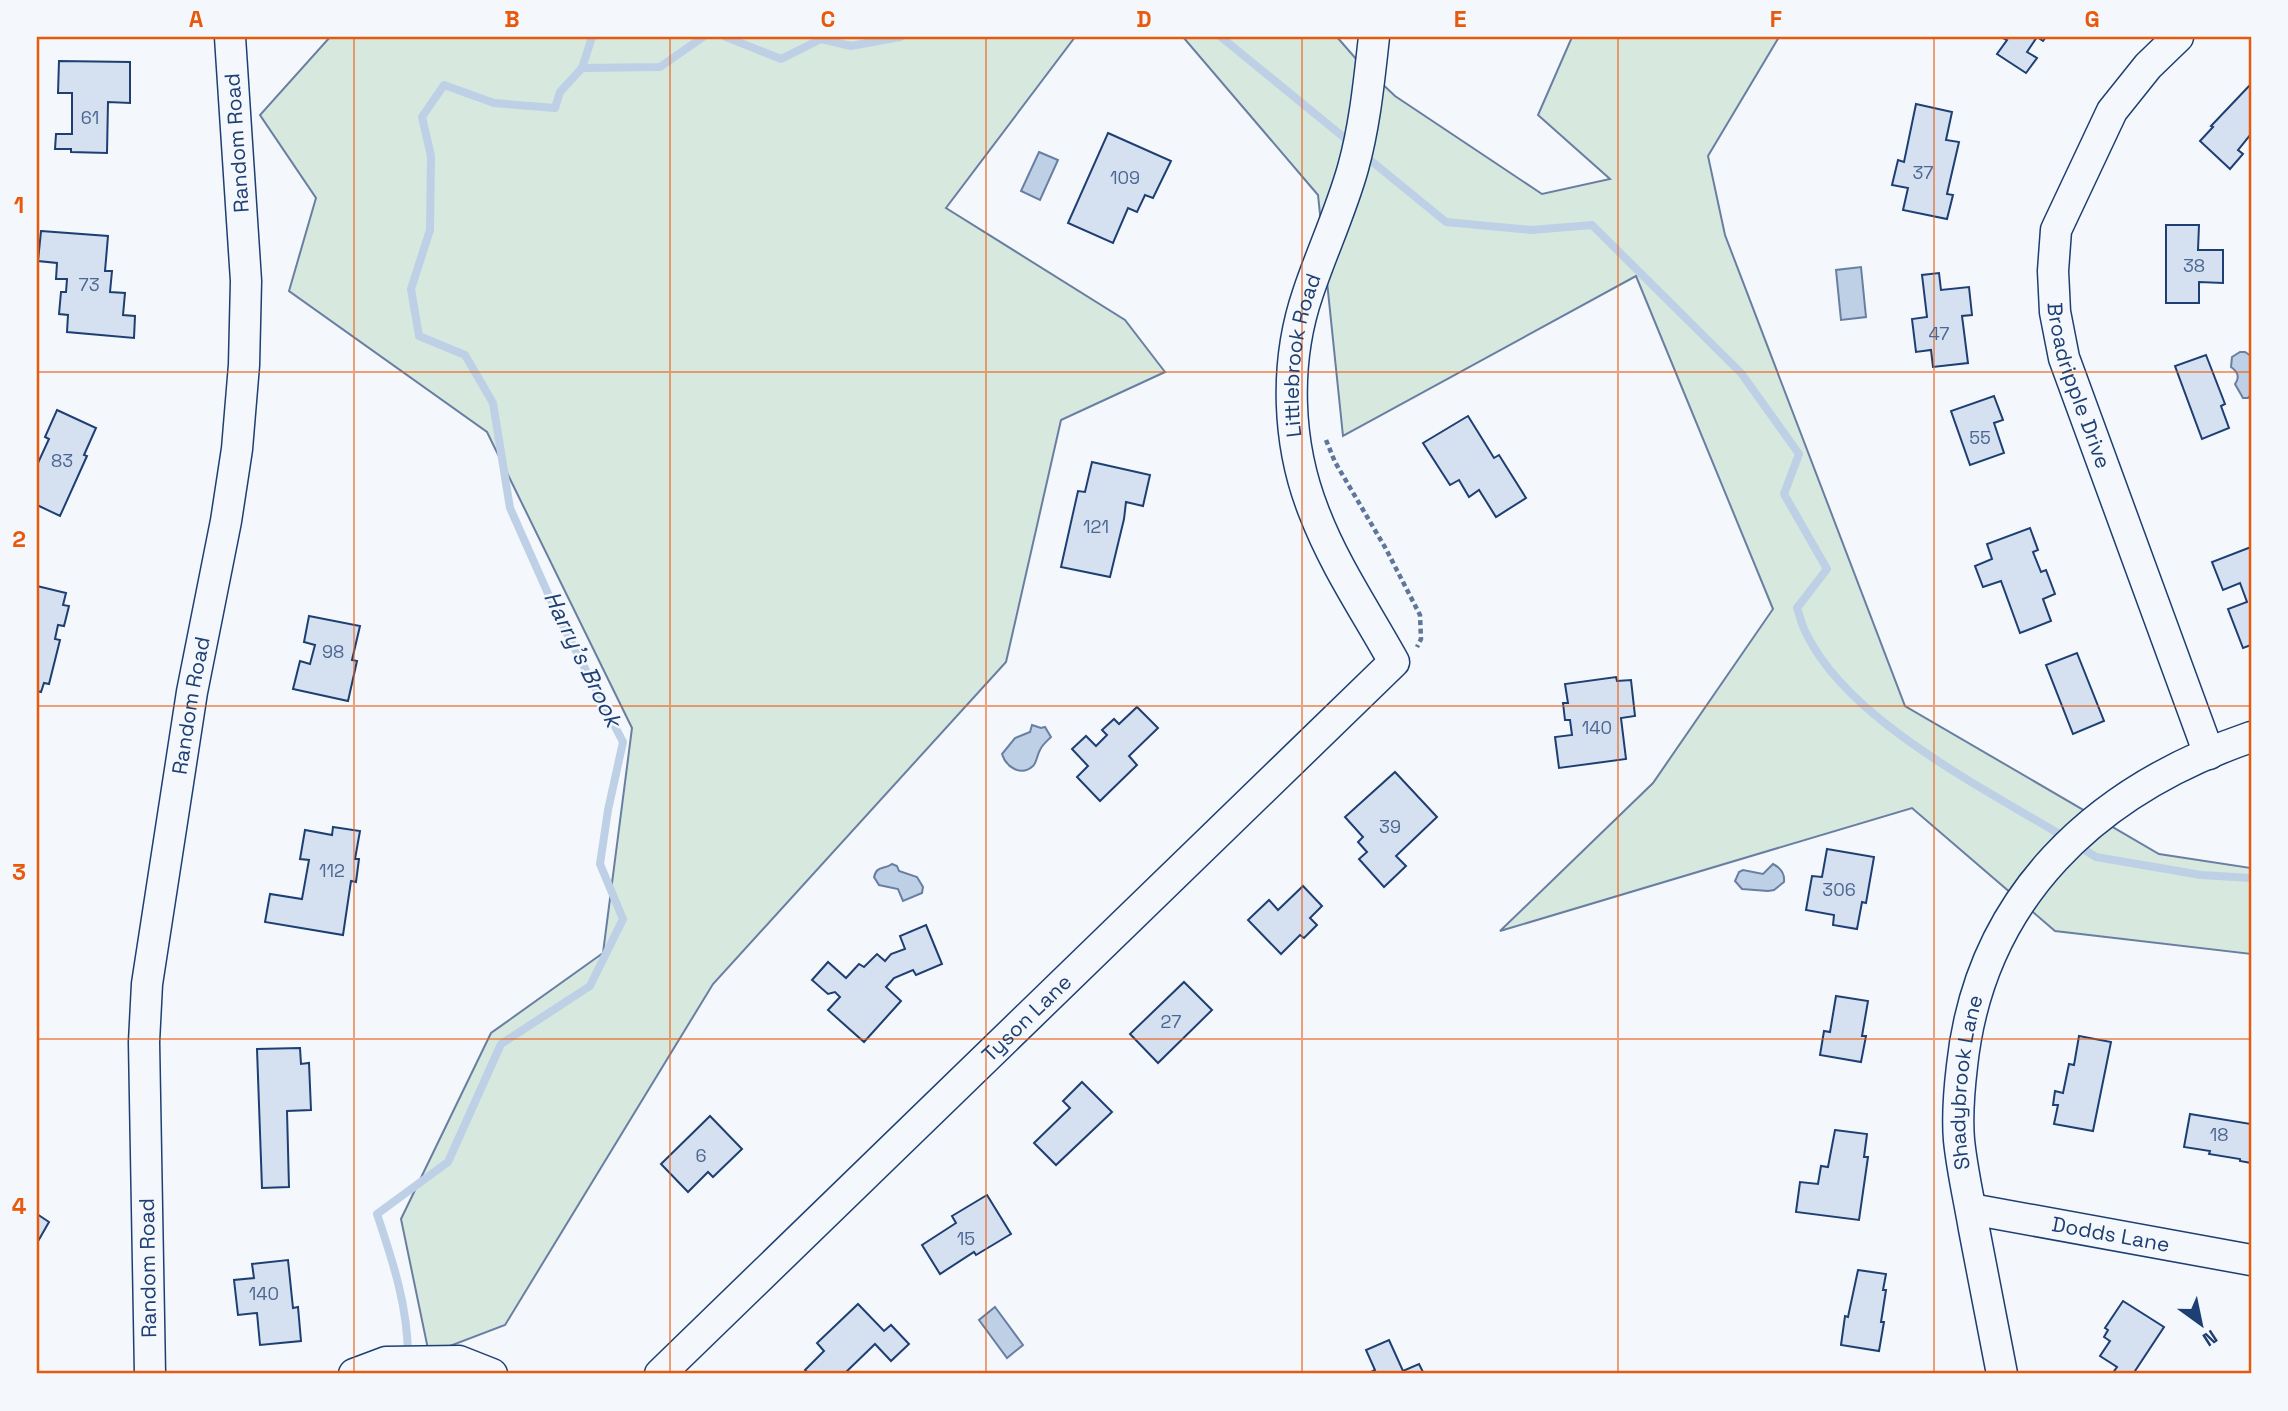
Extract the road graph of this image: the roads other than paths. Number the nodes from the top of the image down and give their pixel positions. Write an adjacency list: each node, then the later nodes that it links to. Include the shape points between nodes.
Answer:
1 (230, 37): 9 (street, Random Road, via 246,281 244,365 226,521 192,692 147,984)
2 (1374, 37): 4 (street, Littlebrook Road, via 1368,99 1353,167 1296,338 1291,383 1293,429 1313,512 1330,547)
3 (2178, 37): 6 (street, Broadripple Drive, via 2112,111 2056,230 2055,312 2064,358)
4 (1403, 659): 12 (street, Tyson Lane)
5 (2251, 737): 6 (street, Shadybrook Lane)
6 (2208, 754): 7 (street, Shadybrook Lane, via 2150,781 2090,824 2031,886 1992,953 1964,1040 1958,1093 1959,1139)
7 (1971, 1209): 8 (street, Dodds Lane); 13 (street, Shadybrook Lane)
8 (2251, 1260)
9 (150, 1374)
10 (354, 1374): 11 (street, via 386,1362 459,1360)
11 (492, 1374)
12 (660, 1374)
13 (2002, 1374)

